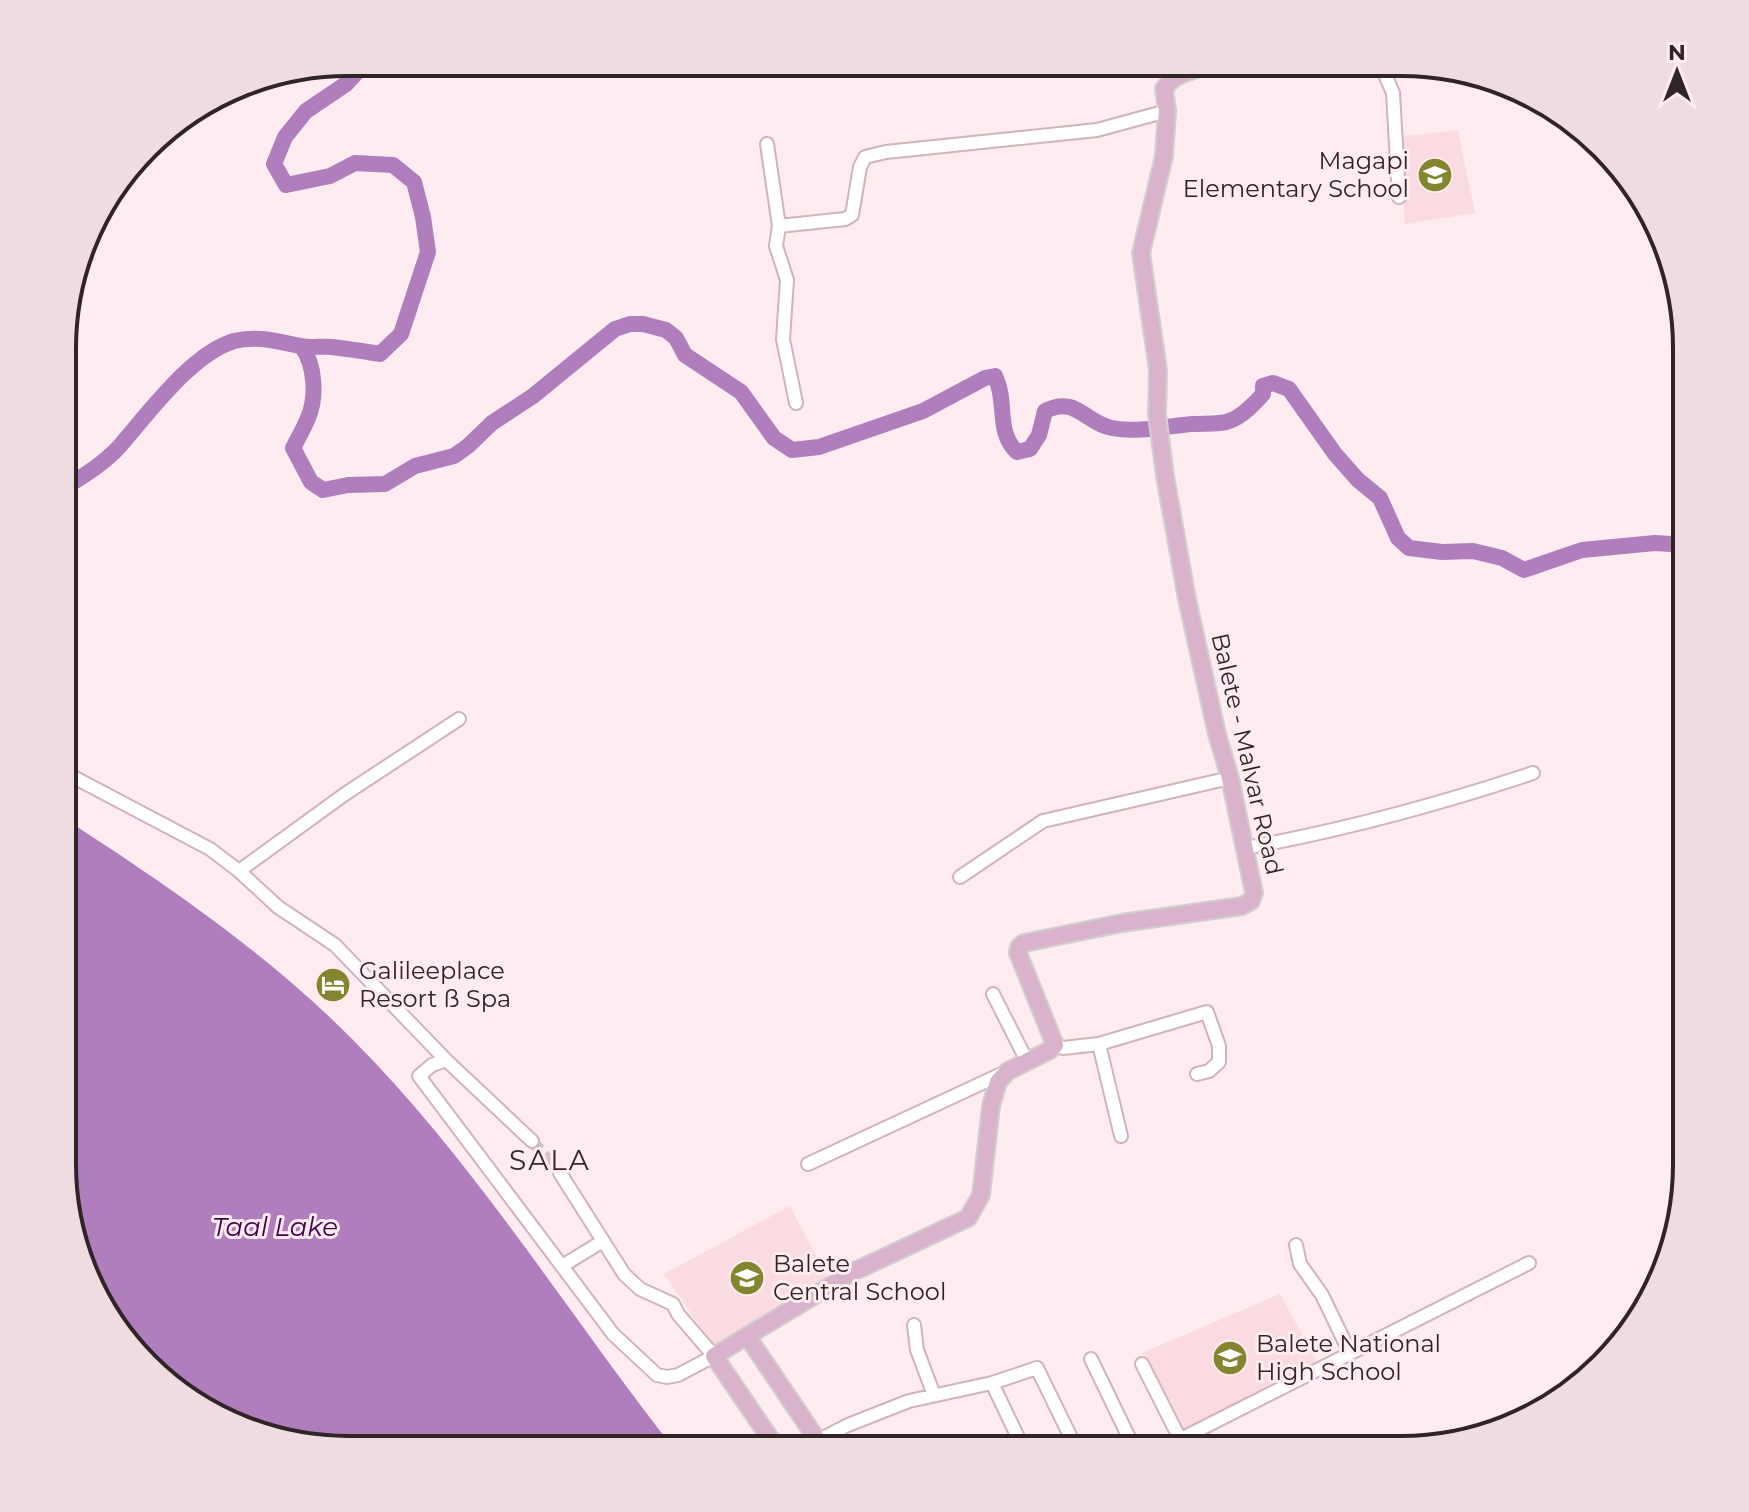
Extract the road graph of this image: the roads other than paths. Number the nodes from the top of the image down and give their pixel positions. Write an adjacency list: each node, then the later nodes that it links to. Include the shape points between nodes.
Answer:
1 (1178, 77): 3 (main road, Balete - Malvar Road, via 1166,85)
2 (1386, 77): 5 (street, via 1393,93)
3 (1167, 111): 6 (street, via 1097,130 871,154 860,167 852,215); 11 (main road, Balete - Malvar Road, via 1164,156 1141,253 1158,370 1157,414 1187,599)
4 (767, 144): 6 (street)
5 (1399, 197)
6 (779, 226): 7 (street, via 776,246 787,280 783,339)
7 (796, 403)
8 (459, 719): 13 (street)
9 (1533, 773): 12 (street, via 1311,836)
10 (77, 778): 13 (street, via 179,831)
11 (1230, 778): 12 (main road, Balete - Malvar Road); 14 (street, via 1043,821)
12 (1246, 848): 17 (main road, Balete - Malvar Road, via 1254,893 1242,906 1122,923 1019,947)
13 (239, 871): 18 (street, via 278,907 335,945)
14 (960, 877)
15 (993, 994): 19 (street)
16 (1099, 1044): 17 (street); 21 (street, via 1207,1012 1219,1062); 22 (street)
17 (1055, 1045): 19 (main road)
18 (446, 1060): 23 (street); 29 (street, via 419,1076)
19 (1027, 1061): 20 (main road)
20 (1008, 1071): 24 (street); 31 (main road, via 998,1082 991,1106 981,1195 968,1218 855,1271)
21 (1197, 1074)
22 (1121, 1136)
23 (532, 1141)
24 (808, 1164)
25 (560, 1173): 26 (street)
26 (603, 1241): 29 (street); 33 (street, via 624,1274 640,1289 673,1304)
27 (1296, 1245): 32 (street, via 1300,1264)
28 (1529, 1263): 32 (street)
29 (562, 1266): 33 (street, via 613,1334 657,1375 678,1375)
30 (914, 1325): 37 (street)
31 (747, 1336): 33 (main road); 44 (main road)
32 (1350, 1353): 42 (street)
33 (714, 1356): 43 (main road)
34 (1091, 1359): 40 (street)
35 (1142, 1364): 41 (street)
36 (992, 1383): 37 (street); 38 (street); 39 (street, via 1037,1368)
37 (934, 1395): 45 (street, via 848,1425)
38 (1017, 1435)
39 (1070, 1435)
40 (1128, 1435)
41 (1178, 1435)
42 (1187, 1435)
43 (768, 1436)
44 (815, 1436)
45 (834, 1436)

